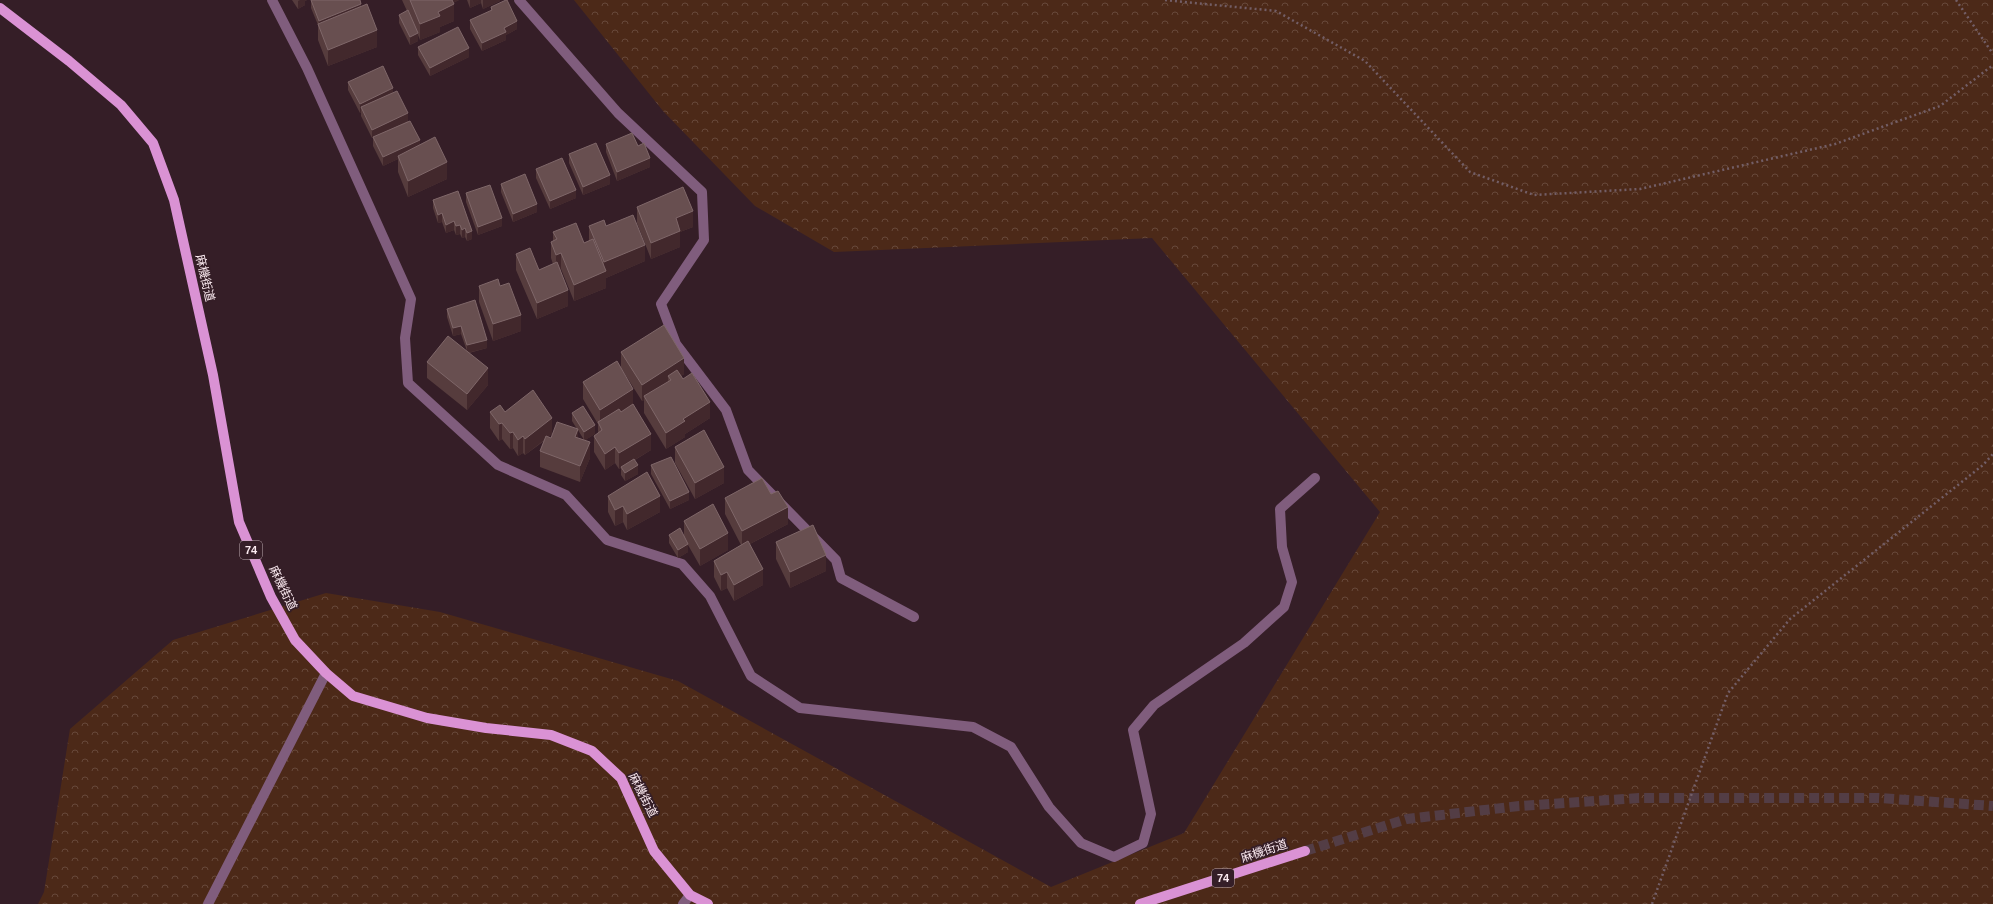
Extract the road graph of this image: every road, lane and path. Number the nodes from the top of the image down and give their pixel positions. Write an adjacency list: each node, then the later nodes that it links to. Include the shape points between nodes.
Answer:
1 (272, 0): 9 (street, via 307,68 411,299 405,338 408,383 498,465 566,495 607,540 682,564 710,596 751,676 800,708 973,727 1011,747 1049,807 1081,843 1114,857 1142,843 1151,814 1132,730 1154,705 1244,643 1284,607 1292,582 1282,547 1280,509)
2 (519, 0): 10 (street, via 618,113 702,192 704,240 661,304 676,344 726,410 748,470 836,560 841,578)
3 (1164, 0): 7 (path, via 1276,11 1365,61 1470,172 1534,195 1640,189 1835,144 1940,106)
4 (1956, 0): 6 (path)
5 (0, 8): 11 (main road, 麻機街道 / 74, via 121,105 152,143 174,200 213,375 239,522 271,597 296,640)
6 (1993, 54)
7 (1993, 65)
8 (1993, 454): 18 (path, via 1983,465 1790,619 1728,693)
9 (1315, 478)
10 (914, 617)
11 (326, 673): 13 (main road, 麻機街道 / 74, via 353,696 427,718 550,735 592,751 621,778 654,851); 14 (street)
12 (1305, 851): 17 (main road, 麻機街道 / 74)
13 (690, 895): 15 (street); 16 (main road, 麻機街道 / 74)
14 (208, 904)
15 (683, 904)
16 (708, 904)
17 (1140, 904)
18 (1652, 904)

